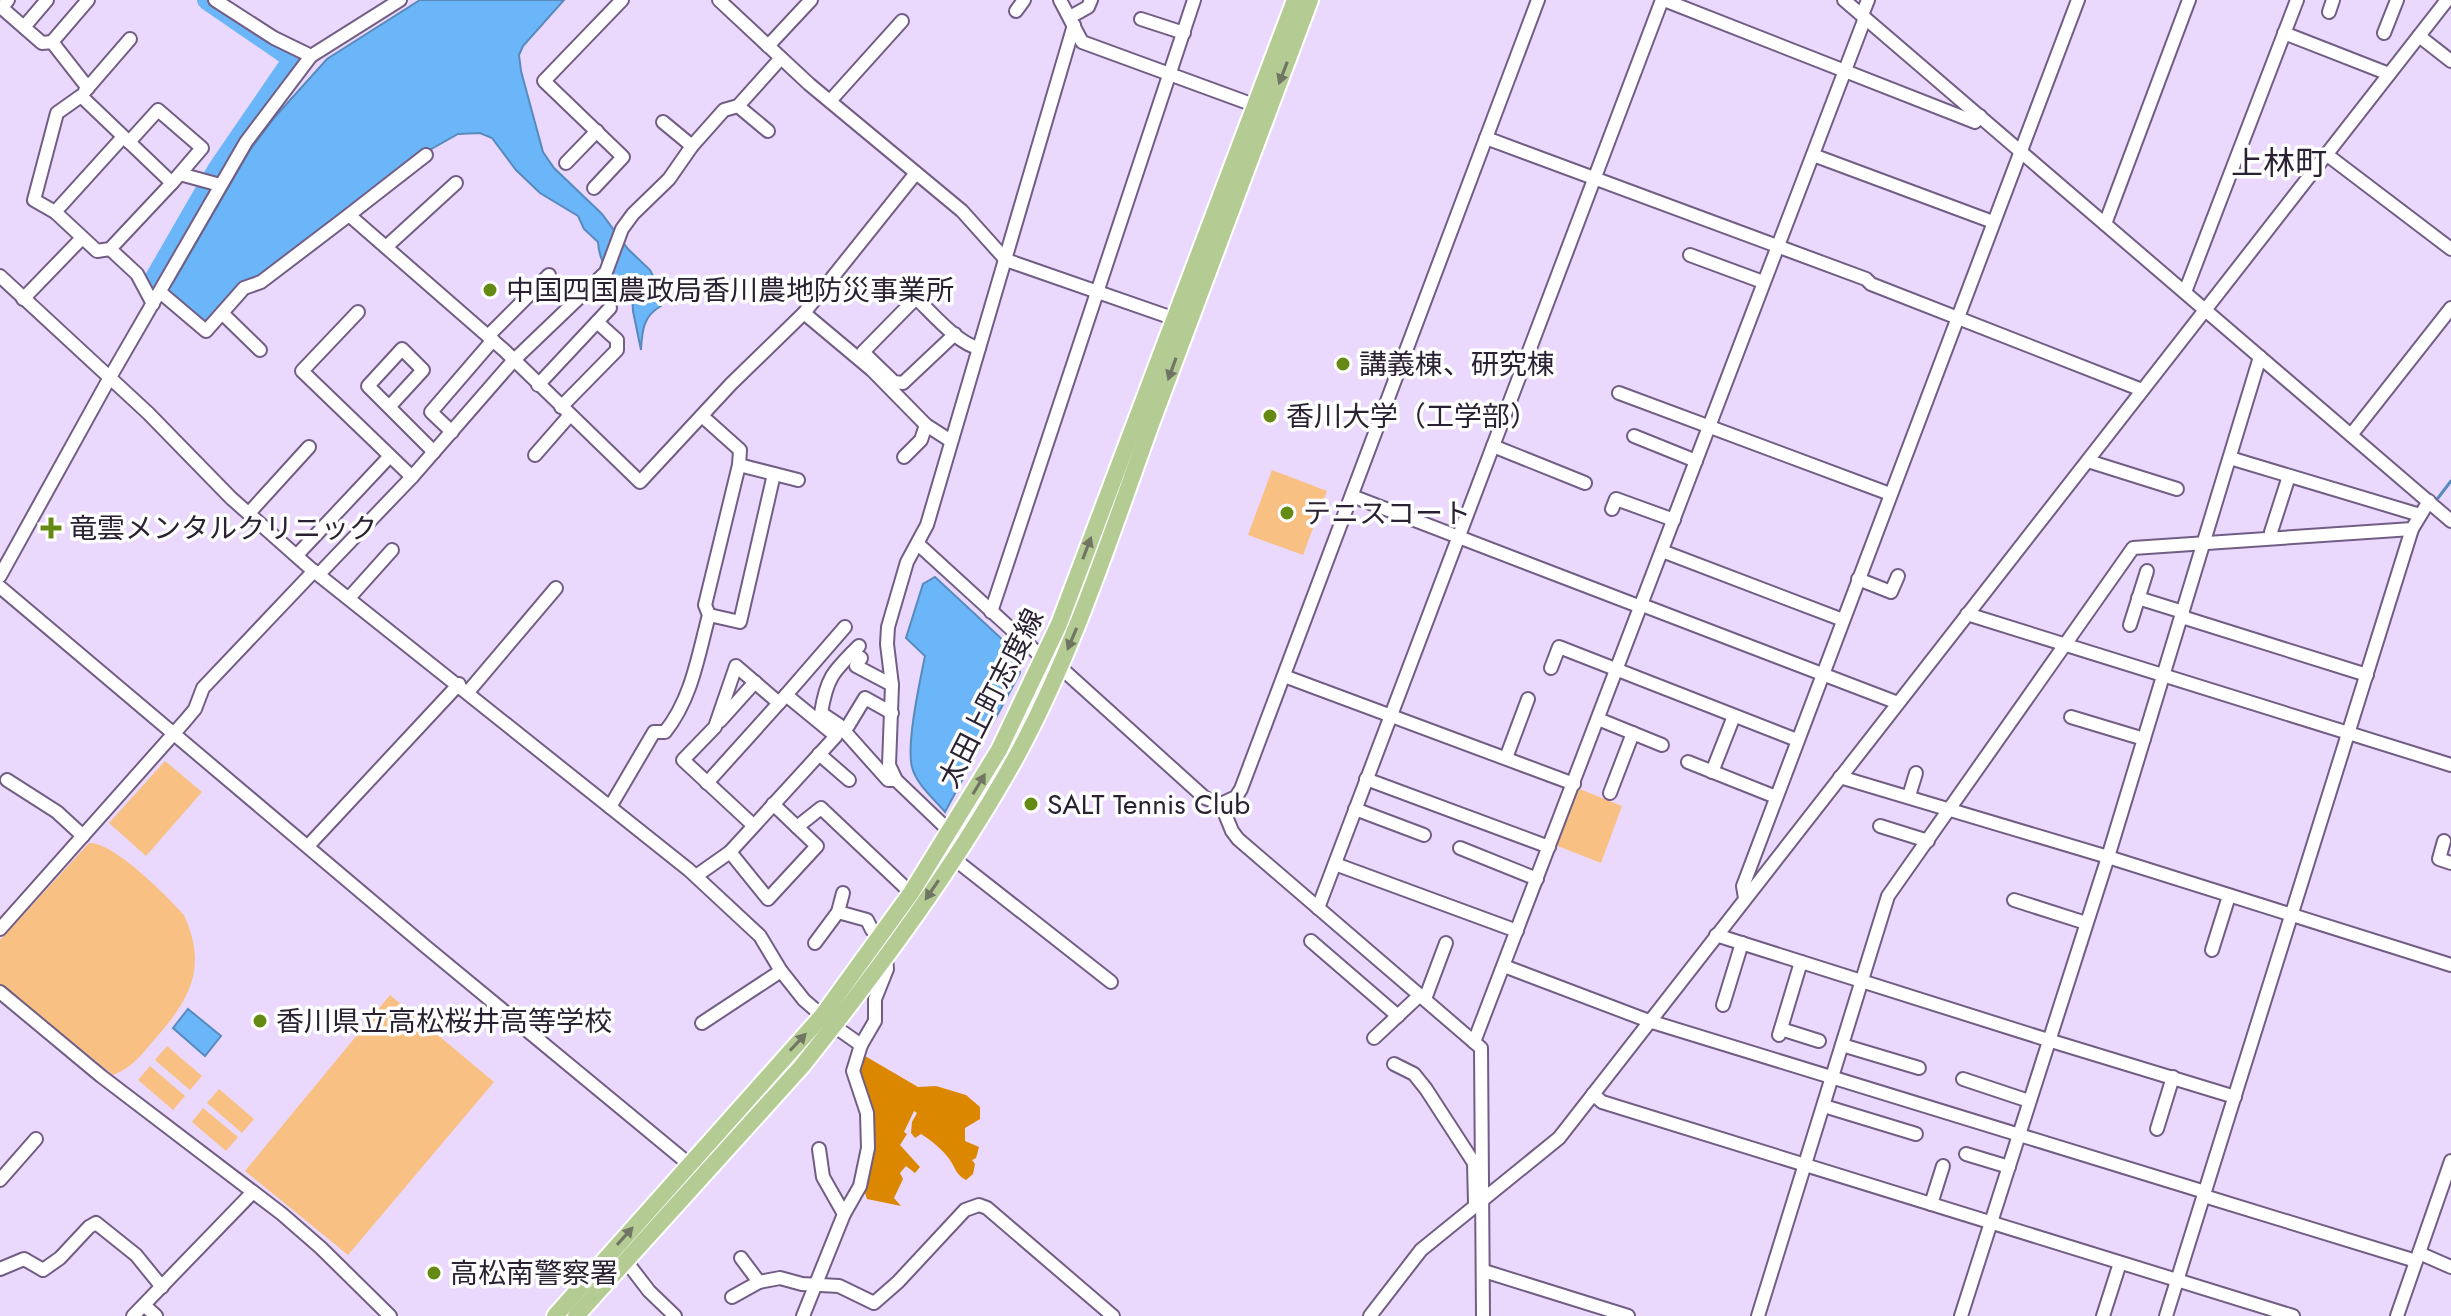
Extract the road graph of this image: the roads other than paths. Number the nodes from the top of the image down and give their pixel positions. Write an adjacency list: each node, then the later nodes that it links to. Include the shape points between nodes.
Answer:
1 (8, 0): 29 (street, via 2,8)
2 (47, 0): 29 (street)
3 (88, 0): 35 (street)
4 (215, 0): 37 (street)
5 (400, 0): 37 (street)
6 (622, 0): 49 (street, via 544,81)
7 (719, 0): 36 (street)
8 (811, 0): 36 (street)
9 (1024, 0): 24 (street)
10 (1060, 0): 28 (street)
11 (1091, 0): 28 (street)
12 (1194, 0): 30 (street)
13 (1295, 0): 46 (main road, 太田上町志度線)
14 (1310, 0): 46 (main road, 太田上町志度線, one-way to 46)
15 (1538, 0): 51 (street)
16 (1663, 0): 40 (street); 61 (street)
17 (1844, 0): 25 (street)
18 (1868, 0): 25 (street)
19 (2078, 0): 54 (street)
20 (2189, 0): 68 (street)
21 (2297, 0): 31 (street)
22 (2397, 0): 32 (street)
23 (2447, 5): 33 (street)
24 (1016, 11)
25 (1864, 16): 40 (street); 47 (street)
26 (1141, 19): 30 (street)
27 (902, 21): 44 (street)
28 (1072, 21): 42 (street, via 1082,42); 75 (street)
29 (24, 27): 35 (street, via 42,43)
30 (1184, 33): 42 (street)
31 (2284, 33): 41 (street); 80 (street)
32 (2384, 33)
33 (2419, 36): 39 (street); 41 (street)
34 (130, 39): 43 (street)
35 (52, 42): 43 (street)
36 (768, 46): 38 (street)
37 (311, 56): 63 (street)
38 (781, 58): 44 (street); 45 (street)
39 (2451, 61)
40 (1845, 71): 47 (street, via 1975,122); 57 (street)
41 (2389, 74): 55 (street)
42 (1169, 75): 46 (street); 81 (street)
43 (84, 92): 52 (street); 65 (street, via 57,113 34,200)
44 (830, 101): 59 (street)
45 (738, 106): 50 (street); 53 (street, via 724,110)
46 (1262, 108): 91 (main road, 太田上町志度線)
47 (1980, 116): 54 (street)
48 (663, 122): 53 (street)
49 (597, 131): 58 (street); 64 (street, via 623,157)
50 (768, 131)
51 (1486, 138): 61 (street); 129 (street)
52 (126, 140): 60 (street); 60 (street, via 158,110 202,148); 65 (street)
53 (692, 146): 98 (street, via 622,229 606,272)
54 (2020, 151): 67 (street); 68 (street)
55 (2326, 154): 73 (street); 86 (street)
56 (426, 155): 66 (street)
57 (1813, 155): 67 (street); 70 (street)
58 (566, 163)
59 (916, 173): 75 (street, via 962,211); 88 (street)
60 (176, 178): 63 (street); 72 (street)
61 (1594, 178): 70 (street); 112 (street)
62 (456, 183): 71 (street)
63 (216, 184): 79 (street)
64 (594, 188)
65 (55, 212): 69 (street)
66 (349, 215): 71 (street); 89 (street, via 261,282 244,288)
67 (1993, 222): 90 (street)
68 (2105, 224): 80 (street)
69 (82, 238): 72 (street, via 97,251); 82 (street)
70 (1777, 245): 78 (street); 90 (street)
71 (386, 247): 94 (street)
72 (110, 249): 83 (street, via 137,274)
73 (2451, 249)
74 (1690, 255): 78 (street)
75 (1006, 260): 81 (street); 95 (street)
76 (549, 275): 94 (street)
77 (0, 276): 82 (street)
78 (1763, 282): 107 (street)
79 (161, 289): 83 (street); 89 (street, via 206,331)
80 (2185, 292): 86 (street)
81 (1097, 293): 91 (street); 154 (street)
82 (23, 299): 99 (street)
83 (153, 304): 99 (street)
84 (610, 308): 92 (street)
85 (2451, 308): 109 (street)
86 (2205, 309): 97 (street); 101 (street)
87 (358, 312): 116 (street, via 302,371)
88 (804, 313): 105 (street); 106 (street)
89 (223, 314): 96 (street)
90 (1960, 317): 101 (street); 128 (street)
91 (1181, 321): 163 (main road, 太田上町志度線, one-way to 91); 165 (main road, 太田上町志度線, one-way to 165)
92 (597, 322): 100 (street); 104 (street, via 617,340 617,350)
93 (955, 334): 93 (street, via 916,298 863,352 894,382 903,383); 95 (street)
94 (490, 338): 98 (street); 108 (street, via 431,412)
95 (979, 348): 111 (street)
96 (260, 350)
97 (2260, 357): 109 (street); 118 (street)
98 (513, 361): 100 (street); 108 (street)
99 (109, 379): 132 (street); 146 (street)
100 (538, 385): 104 (street)
101 (2142, 390): 120 (street)
102 (1619, 393): 107 (street)
103 (389, 407): 103 (street, via 368,386 402,349 423,370); 114 (street)
104 (566, 411): 105 (street, via 640,482); 115 (street)
105 (702, 416): 121 (street, via 740,450)
106 (926, 425): 111 (street); 117 (street, via 921,440)
107 (1709, 427): 119 (street); 128 (street)
108 (452, 432): 114 (street)
109 (2351, 435): 130 (street)
110 (1634, 436): 119 (street)
111 (951, 441): 139 (street)
112 (1493, 446): 126 (street); 138 (street)
113 (309, 447): 132 (street)
114 (434, 452): 124 (street)
115 (535, 455)
116 (390, 456): 124 (street); 143 (street)
117 (904, 457)
118 (2230, 458): 123 (street); 140 (street)
119 (1696, 461): 134 (street)
120 (2088, 461): 127 (street); 155 (street)
121 (739, 465): 122 (street); 157 (street, via 705,605)
122 (774, 474): 125 (street); 157 (street, via 740,622)
123 (2289, 476): 133 (street); 137 (street)
124 (412, 477): 145 (street)
125 (798, 480)
126 (1585, 483)
127 (2177, 489)
128 (1890, 494): 148 (street)
129 (1352, 496): 138 (street); 171 (street)
130 (2429, 501): 133 (street); 135 (street)
131 (1612, 509): 134 (street, via 1616,499)
132 (249, 513): 143 (street)
133 (2420, 515): 136 (street)
134 (1674, 520): 142 (street)
135 (2451, 521)
136 (2412, 529): 140 (street); 170 (street)
137 (2271, 532)
138 (1458, 538): 153 (street); 179 (street)
139 (918, 544): 154 (street); 173 (street, via 891,610 887,644)
140 (2205, 544): 156 (street); 161 (street, via 2133,548)
141 (392, 550): 151 (street)
142 (1662, 551): 153 (street); 158 (street)
143 (297, 555): 145 (street)
144 (2147, 571): 152 (street)
145 (317, 573): 151 (street); 187 (street, via 203,688 195,709)
146 (0, 576)
147 (1898, 576): 148 (street, via 1891,592)
148 (1858, 579): 158 (street)
149 (0, 587): 187 (street)
150 (556, 588): 174 (street)
151 (349, 598): 174 (street)
152 (2138, 598): 156 (street); 159 (street)
153 (1641, 606): 167 (street); 168 (street)
154 (991, 612): 163 (street)
155 (1967, 614): 161 (street); 177 (street)
156 (2183, 614): 169 (street); 170 (street)
157 (709, 615): 209 (street, via 681,709 665,732 654,732)
158 (1843, 620): 168 (street)
159 (2130, 625)
160 (845, 627): 162 (street)
161 (2066, 644): 169 (street); 211 (street)
162 (823, 652): 164 (street); 175 (street)
163 (1044, 659): 165 (street); 219 (main road, 太田上町志度線, one-way to 163)
164 (838, 664): 173 (street, via 855,650 861,658 856,666); 201 (street, via 824,692 821,713 839,725 888,780)
165 (1060, 667): 208 (street, via 1205,798); 219 (main road, 太田上町志度線, via 1015,758)
166 (1551, 668): 167 (street, via 1559,647)
167 (1616, 671): 180 (street); 182 (street)
168 (1822, 674): 177 (street); 189 (street)
169 (2164, 675): 186 (street); 188 (street)
170 (2367, 675): 186 (street)
171 (1284, 676): 179 (street); 208 (street, via 1241,789)
172 (755, 682): 175 (street); 184 (street); 184 (street, via 736,666)
173 (892, 685): 178 (street)
174 (463, 688): 209 (street); 220 (street)
175 (782, 699): 191 (street, via 836,736); 202 (street)
176 (1528, 699): 192 (street)
177 (1898, 703): 197 (street)
178 (892, 713): 183 (street, via 860,695); 201 (street, via 889,765)
179 (1391, 715): 192 (street); 198 (street)
180 (1734, 716): 189 (street); 195 (street)
181 (2071, 717): 188 (street)
182 (1598, 719): 185 (street); 203 (street)
183 (848, 726)
184 (715, 727): 202 (street, via 683,760)
185 (1633, 733): 190 (street); 204 (street)
186 (2349, 733): 194 (street); 236 (street)
187 (175, 734): 216 (street); 220 (street)
188 (2144, 739): 224 (street)
189 (1797, 740): 206 (street)
190 (1662, 745)
191 (819, 754): 200 (street); 207 (street)
192 (1506, 758): 203 (street)
193 (1688, 762): 195 (street)
194 (2451, 765)
195 (1712, 772): 206 (street)
196 (1916, 773): 205 (street)
197 (1840, 777): 205 (street); 232 (street)
198 (1366, 779): 210 (street); 221 (street)
199 (7, 780): 216 (street)
200 (849, 780)
201 (896, 780): 219 (street)
202 (707, 783): 212 (street)
203 (1574, 784): 221 (street)
204 (1610, 793)
205 (1909, 796): 211 (street)
206 (1776, 797): 232 (street, via 1743,886)
207 (773, 804): 212 (street); 214 (street)
208 (1221, 804): 234 (street, via 1238,839)
209 (610, 807): 227 (street)
210 (1355, 809): 215 (street); 226 (street)
211 (1951, 809): 217 (street); 224 (street)
212 (753, 825): 223 (street)
213 (1880, 826): 217 (street)
214 (797, 827): 223 (street, via 817,846 768,899); 230 (street, via 821,808)
215 (1424, 835)
216 (83, 836): 238 (street)
217 (1928, 841): 251 (street, via 1888,896)
218 (2444, 841): 225 (street, via 2439,859)
219 (956, 845): 230 (main road, 太田上町志度線); 245 (main road, 太田上町志度線, one-way to 245); 252 (street)
220 (308, 846): 282 (street)
221 (1549, 847): 228 (street)
222 (1460, 848): 228 (street)
223 (730, 852): 227 (street)
224 (2108, 857): 231 (street); 237 (street)
225 (2451, 863)
226 (1335, 864): 234 (street); 239 (street)
227 (696, 876): 250 (street, via 760,936)
228 (1537, 879): 239 (street)
229 (843, 893): 235 (street)
230 (911, 893): 245 (main road, 太田上町志度線)
231 (2229, 896): 236 (street); 246 (street)
232 (1745, 898): 240 (street)
233 (2014, 900): 237 (street)
234 (1318, 908): 254 (street)
235 (838, 912): 242 (street); 245 (street, via 867,920)
236 (2292, 916): 248 (street); 272 (street)
237 (2086, 923): 261 (street)
238 (0, 929)
239 (1517, 931): 249 (street)
240 (1716, 935): 244 (street); 258 (street)
241 (1311, 941): 256 (street)
242 (815, 943)
243 (1446, 943): 254 (street)
244 (1742, 943): 247 (street); 255 (street)
245 (887, 946): 257 (main road, 太田上町志度線); 264 (street, via 875,1021)
246 (2212, 950)
247 (1801, 962): 251 (street); 262 (street, via 1780,1032)
248 (2451, 965)
249 (1504, 966): 258 (street); 263 (street)
250 (781, 971): 257 (street); 259 (street)
251 (1862, 981): 261 (street); 265 (street)
252 (1111, 982)
253 (0, 992): 288 (street)
254 (1422, 997): 256 (street); 263 (street)
255 (1723, 1005)
256 (1398, 1016): 260 (street)
257 (828, 1021): 264 (street); 282 (main road, 太田上町志度線, one-way to 257); 286 (main road, 太田上町志度線, via 802,1066)
258 (1649, 1021): 268 (street); 271 (street)
259 (702, 1023)
260 (1374, 1038)
261 (2048, 1040): 269 (street); 273 (street)
262 (1819, 1041)
263 (1474, 1042): 290 (street, via 1481,1048)
264 (861, 1045): 292 (street, via 853,1071 867,1113 868,1148 860,1186)
265 (1842, 1045): 267 (street); 268 (street)
266 (1394, 1064): 290 (street, via 1414,1074 1474,1163)
267 (1919, 1068)
268 (1832, 1077): 274 (street); 276 (street)
269 (2173, 1077): 272 (street); 275 (street)
270 (1963, 1079): 273 (street)
271 (1593, 1094): 283 (street, via 1602,1102); 290 (street, via 1559,1138)
272 (2235, 1097): 289 (street)
273 (2029, 1101): 276 (street)
274 (1824, 1106): 277 (street); 283 (street)
275 (2157, 1129)
276 (2020, 1133): 285 (street); 289 (street)
277 (1916, 1134)
278 (36, 1139): 287 (street)
279 (819, 1149): 292 (street, via 823,1177)
280 (1966, 1154): 285 (street)
281 (2451, 1161): 294 (street)
282 (689, 1164): 286 (street); 297 (main road, 太田上町志度線, one-way to 282)
283 (1805, 1164): 291 (street); 318 (street)
284 (1943, 1166): 291 (street)
285 (2009, 1167): 293 (street)
286 (704, 1177): 297 (main road, 太田上町志度線)
287 (0, 1180)
288 (253, 1192): 304 (street); 309 (street, via 321,1248)
289 (2204, 1194): 294 (street); 301 (street)
290 (1480, 1200): 300 (street); 315 (street, via 1421,1250)
291 (1931, 1204): 293 (street)
292 (844, 1214): 303 (street)
293 (1991, 1223): 296 (street); 319 (street)
294 (2417, 1257): 298 (street); 323 (street)
295 (741, 1258): 302 (street)
296 (2120, 1263): 301 (street); 320 (street)
297 (614, 1266): 310 (main road, 太田上町志度線); 311 (main road, 太田上町志度線); 312 (street)
298 (2451, 1267)
299 (0, 1269): 304 (street, via 24,1259 43,1270 96,1223 136,1255)
300 (1484, 1271): 316 (street); 317 (street)
301 (2177, 1281): 321 (street); 322 (street)
302 (759, 1282): 303 (street, via 780,1278); 305 (street)
303 (818, 1284): 313 (street); 314 (street, via 839,1286 874,1303 965,1210 979,1205)
304 (162, 1287): 306 (street)
305 (732, 1297)
306 (144, 1305): 307 (street); 308 (street)
307 (133, 1316)
308 (156, 1316)
309 (390, 1316)
310 (555, 1316)
311 (576, 1316)
312 (675, 1316)
313 (803, 1316)
314 (1113, 1316)
315 (1370, 1316)
316 (1483, 1316)
317 (1628, 1316)
318 (1758, 1316)
319 (1961, 1316)
320 (2103, 1316)
321 (2166, 1316)
322 (2293, 1316)
323 (2397, 1316)

